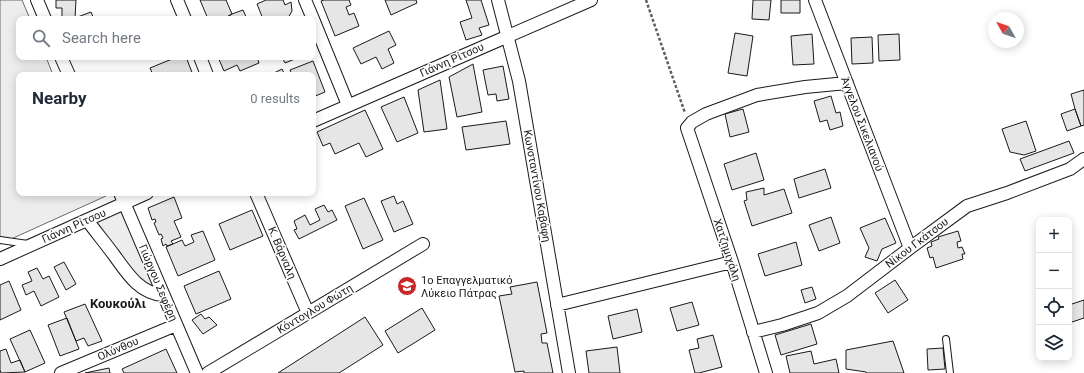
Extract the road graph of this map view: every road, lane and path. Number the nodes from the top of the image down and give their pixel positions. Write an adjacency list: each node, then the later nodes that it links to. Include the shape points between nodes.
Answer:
1 (37, 0): 8 (street)
2 (177, 0): 9 (street)
3 (305, 0): 10 (street)
4 (498, 0): 12 (street, Κωνσταντίνου Καβάφη)
5 (591, 0): 12 (street, Γιάννη Ρίτσου)
6 (646, 0): 20 (path)
7 (815, 0): 17 (street, Άγγελου Σικελιανού)
8 (44, 16)
9 (183, 16)
10 (312, 16)
11 (316, 26): 18 (street)
12 (507, 36): 18 (street, Γιάννη Ρίτσου); 33 (street, Κωνσταντίνου Καβάφη, via 519,80)
13 (62, 60): 15 (street)
14 (201, 60): 16 (street)
15 (68, 72)
16 (206, 72)
17 (847, 83): 20 (street, via 757,95 706,114); 29 (street, Άγγελου Σικελιανού)
18 (348, 106): 19 (street, Γιάννη Ρίτσου)
19 (316, 120)
20 (688, 127): 31 (street, Χατζημιχάλη)
21 (1084, 159): 29 (street, Νίκου Γκάτσου, via 1070,169 967,206)
22 (132, 196): 24 (street, Γιάννη Ρίτσου)
23 (257, 196): 34 (street, Κ. Βάρναλη)
24 (122, 198): 25 (street, Γιάννη Ρίτσου); 32 (street, Γιώργου Σεφέρη)
25 (87, 220): 27 (street, Γιάννη Ρίτσου); 32 (street, via 133,280 150,292)
26 (0, 240): 27 (lane)
27 (32, 244): 30 (street, Γιάννη Ρίτσου)
28 (423, 244): 34 (street, Κόντογλου Φώτη)
29 (910, 248): 36 (street, Νίκου Γκάτσου, via 847,296 818,313)
30 (0, 259)
31 (732, 262): 33 (street); 36 (street, Χατζημιχάλη)
32 (163, 295): 35 (street, Γιώργου Σεφέρη)
33 (557, 305): 41 (street, Κωνσταντίνου Καβάφη)
34 (308, 313): 40 (street, Κόντογλου Φώτη)
35 (176, 325): 38 (street, Ολύνθου); 39 (street, Γιώργου Σεφέρη)
36 (753, 332): 42 (street, Χατζημιχάλη)
37 (946, 339): 43 (lane)
38 (67, 372)
39 (197, 373)
40 (208, 373)
41 (569, 373)
42 (766, 373)
43 (950, 373)

